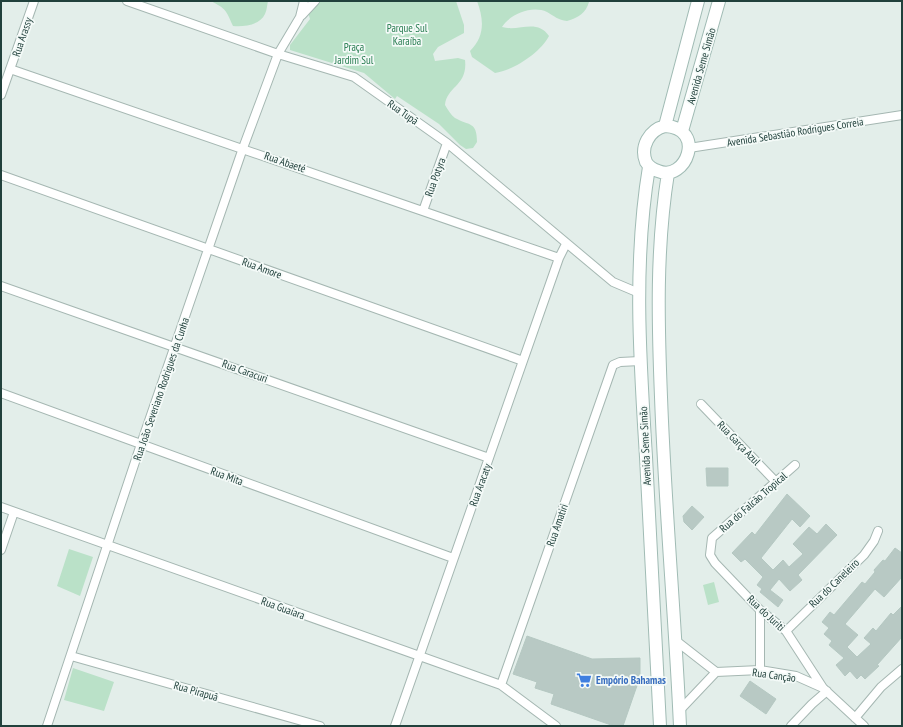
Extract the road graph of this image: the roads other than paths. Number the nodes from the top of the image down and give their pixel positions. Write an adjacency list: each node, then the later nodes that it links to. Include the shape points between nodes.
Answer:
1 (34, 1): 9 (street, Rua Arassy)
2 (127, 1): 8 (street, Rua Tupã)
3 (304, 1): 7 (street)
4 (315, 1): 7 (street)
5 (698, 1): 12 (main road, Avenida Seme Simão)
6 (719, 1): 13 (main road, Avenida Seme Simão)
7 (300, 17): 8 (street, Rua João Severiano Rodrigues da Cunha)
8 (278, 54): 14 (street, Rua Tupã, via 354,77); 15 (street, Rua João Severiano Rodrigues da Cunha)
9 (10, 69): 10 (street, Rua Arassy); 15 (street, Rua Abaeté)
10 (1, 95)
11 (902, 115): 16 (street, Avenida Sebastião Rodrigues Correia)
12 (665, 126): 13 (main road); 17 (main road, via 653,131 644,148 644,156)
13 (682, 131): 16 (main road, via 689,142)
14 (448, 143): 20 (street, Rua Potyra); 21 (street, Rua Tupã)
15 (243, 148): 20 (street, Rua Abaeté); 22 (street, Rua João Severiano Rodrigues da Cunha)
16 (689, 148): 18 (main road, via 682,165)
17 (649, 167): 18 (main road); 25 (main road, Avenida Seme Simão, via 644,194)
18 (668, 174): 40 (main road, Avenida Seme Simão, via 660,242 658,315)
19 (1, 175): 22 (street, Rua Amore)
20 (423, 211): 23 (street, Rua Abaeté)
21 (566, 244): 23 (street, Rua Aracaty); 25 (street, Rua Tupã, via 613,282)
22 (209, 249): 26 (street, Rua João Severiano Rodrigues da Cunha); 27 (street, Rua Amore)
23 (559, 258): 27 (street, Rua Aracaty)
24 (1, 286): 26 (street, Rua Caracuri)
25 (639, 293): 28 (main road, Avenida Seme Simão)
26 (176, 346): 31 (street, Rua João Severiano Rodrigues da Cunha); 32 (street, Rua Caracuri)
27 (522, 360): 32 (street, Rua Aracaty)
28 (640, 361): 37 (main road, Avenida Seme Simão); 54 (street, Rua Amatiri, via 613,365)
29 (1, 393): 31 (street, Rua Mita)
30 (701, 404): 34 (street, Rua Garça Azul)
31 (141, 444): 39 (street, Rua João Severiano Rodrigues da Cunha); 42 (street, Rua Mita)
32 (489, 458): 42 (street, Rua Aracaty)
33 (796, 465): 34 (street, Rua do Falcão Tropical)
34 (776, 482): 43 (street, Rua do Falcão Tropical, via 712,538 710,555)
35 (1, 507): 36 (street, Rua Guaíara)
36 (14, 512): 39 (street, Rua Guaíara); 41 (street)
37 (649, 520): 40 (main road, via 661,522); 62 (main road, Avenida Seme Simão)
38 (878, 531): 45 (street, Rua do Caneleiro, via 874,542 864,554)
39 (108, 545): 47 (street, Rua João Severiano Rodrigues da Cunha); 48 (street, Rua Guaíara)
40 (669, 546): 46 (main road, Avenida Seme Simão)
41 (1, 550)
42 (453, 558): 48 (street, Rua Aracaty)
43 (715, 564): 44 (street, Rua do Juriti)
44 (760, 610): 45 (street, Rua do Juriti); 51 (street)
45 (786, 631): 49 (street, Rua do Juriti)
46 (675, 640): 52 (street); 56 (main road, Avenida Seme Simão)
47 (71, 656): 58 (street, Rua João Severiano Rodrigues da Cunha); 59 (street, Rua Pirapuã)
48 (420, 657): 54 (street, Rua Guaíara); 60 (street, Rua Aracaty)
49 (808, 665): 53 (street); 55 (street, Rua do Juriti)
50 (902, 669): 57 (street, via 881,687)
51 (760, 670): 52 (street, Rua Canção); 53 (street, Rua Canção)
52 (716, 672): 56 (street)
53 (796, 676): 55 (street, Rua Canção)
54 (501, 685): 61 (street, Rua Guaíara)
55 (825, 690): 57 (street, Rua Canção); 64 (street)
56 (679, 711): 63 (main road, Avenida Seme Simão)
57 (855, 718): 65 (street, Rua Canção)
58 (48, 726)
59 (320, 726)
60 (394, 726)
61 (556, 726)
62 (660, 726)
63 (680, 726)
64 (792, 726)
65 (864, 726)

